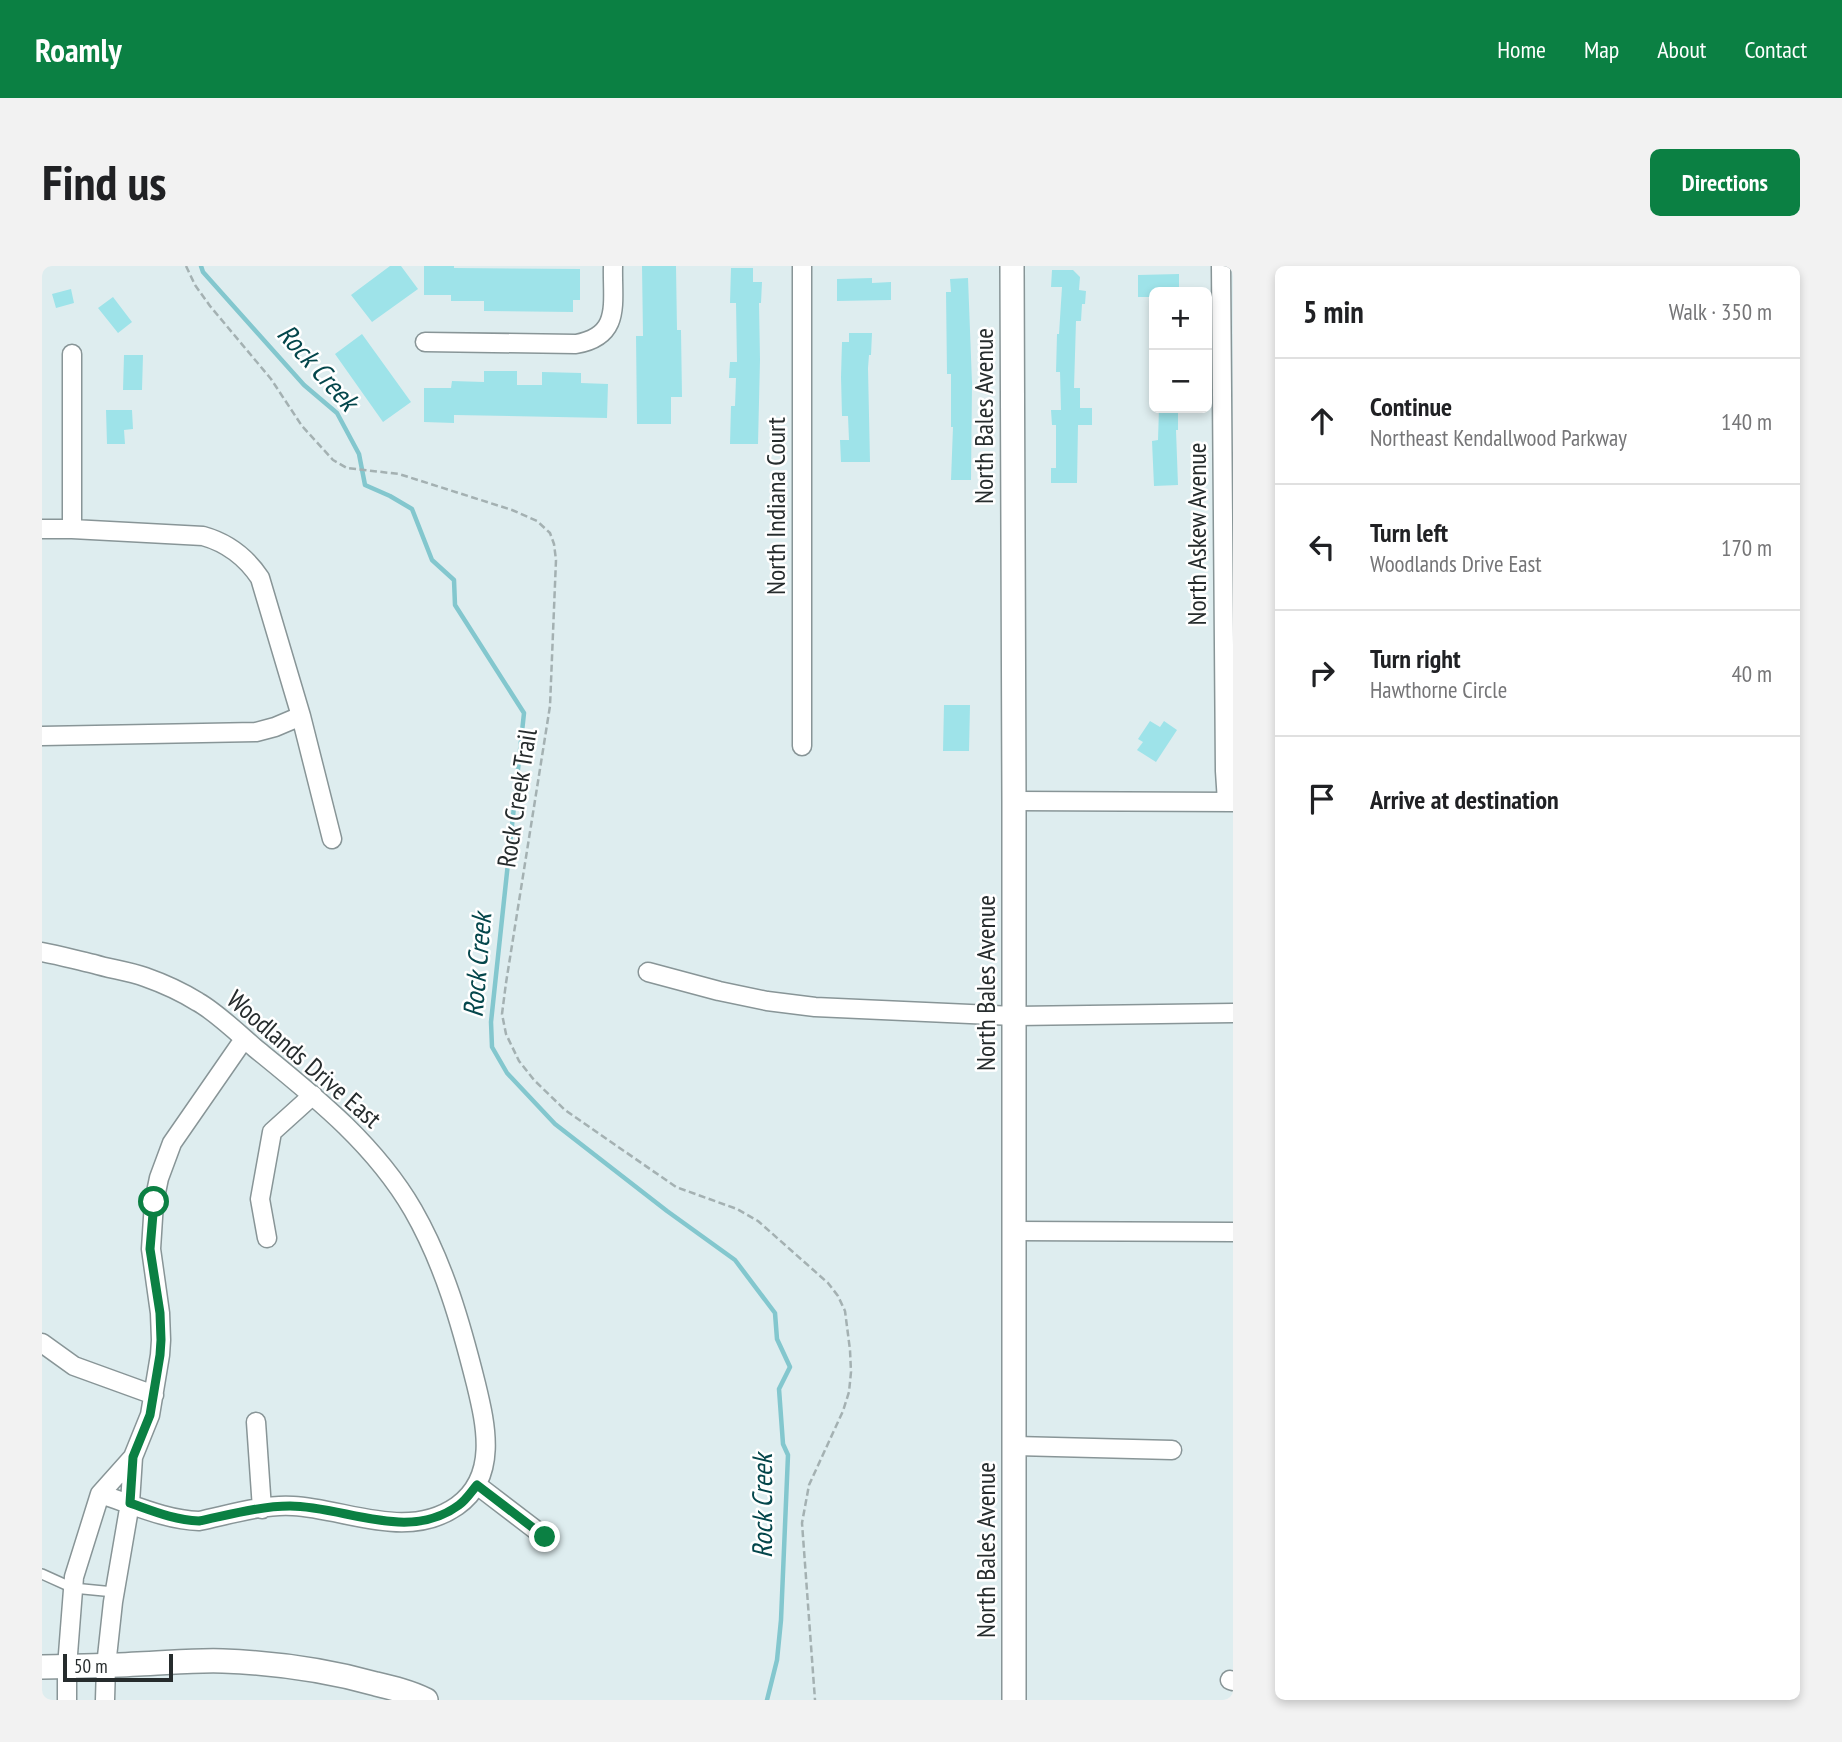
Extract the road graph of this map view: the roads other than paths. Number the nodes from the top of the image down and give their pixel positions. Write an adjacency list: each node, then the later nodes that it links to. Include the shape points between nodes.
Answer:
1 (613, 266): 5 (street, via 612,319 592,340 576,344)
2 (802, 266): 11 (street, North Indiana Court)
3 (1012, 266): 12 (street, North Bales Avenue)
4 (1221, 266): 13 (street, North Askew Avenue, via 1224,744)
5 (425, 342)
6 (72, 354): 8 (street)
7 (42, 529): 8 (street)
8 (72, 529): 9 (street, via 193,534 239,553 260,579)
9 (301, 716): 10 (street, via 256,732); 14 (street)
10 (42, 736)
11 (802, 746)
12 (1014, 801): 13 (street); 18 (street, North Bales Avenue)
13 (1230, 802)
14 (332, 839)
15 (42, 952): 19 (street, Woodlands Drive East, via 145,977 199,1002)
16 (648, 972): 18 (street, via 719,991 815,1007)
17 (1233, 1013): 18 (street)
18 (1014, 1016): 21 (street, North Bales Avenue)
19 (244, 1039): 20 (street, Woodlands Drive East); 25 (street, via 172,1143 159,1178 150,1249 161,1340)
20 (313, 1095): 23 (street, via 272,1132 260,1199); 30 (street, Woodlands Drive East, via 388,1173 432,1247 478,1389 487,1448)
21 (1014, 1231): 22 (street); 27 (street, North Bales Avenue)
22 (1233, 1233)
23 (267, 1238)
24 (42, 1343): 25 (street, via 74,1366)
25 (154, 1395): 29 (street)
26 (256, 1422): 33 (street)
27 (1014, 1446): 28 (street); 44 (street, North Bales Avenue)
28 (1172, 1450)
29 (133, 1457): 31 (street); 32 (street)
30 (477, 1485): 33 (street, via 452,1509 416,1522 291,1506); 34 (street)
31 (100, 1494): 32 (street); 36 (street)
32 (130, 1503): 33 (street, via 189,1521); 37 (street)
33 (262, 1509)
34 (545, 1537)
35 (42, 1574): 36 (lane)
36 (73, 1588): 37 (lane); 40 (street)
37 (114, 1592): 38 (street)
38 (106, 1666): 40 (street); 42 (street); 43 (street, via 187,1661 268,1664 359,1679)
39 (42, 1667): 40 (street)
40 (67, 1667): 41 (street)
41 (67, 1700)
42 (104, 1700)
43 (426, 1700)
44 (1014, 1700)

